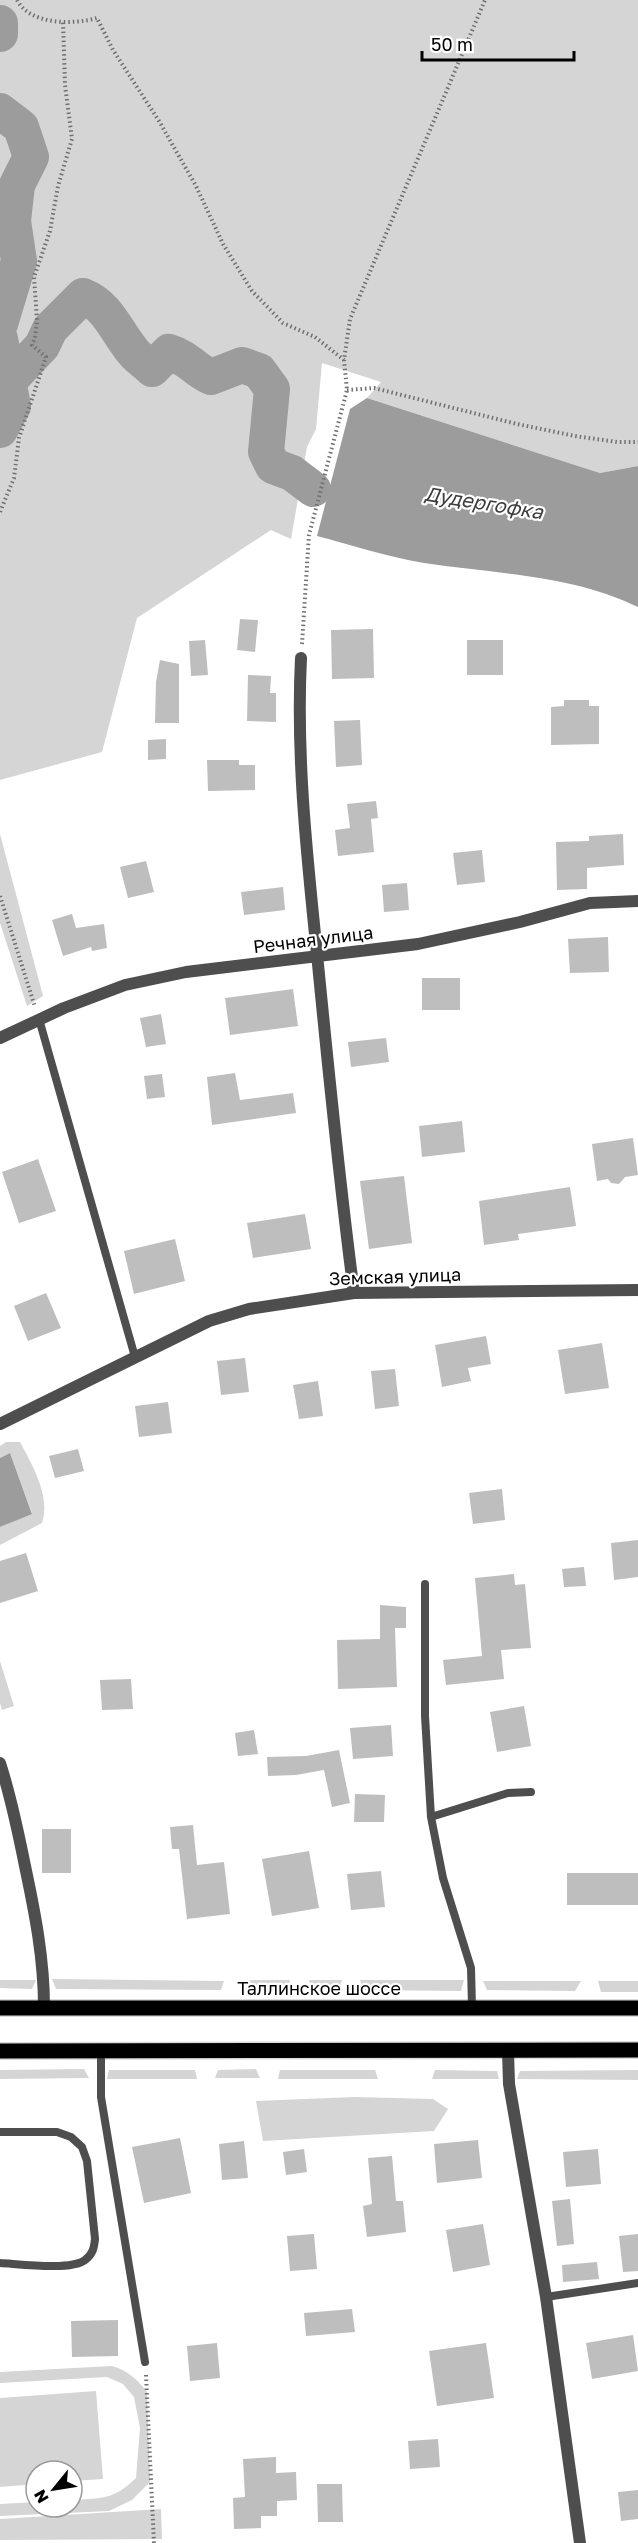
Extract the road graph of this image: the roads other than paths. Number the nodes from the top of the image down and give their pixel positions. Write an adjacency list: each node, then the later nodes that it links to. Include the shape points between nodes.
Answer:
1 (301, 658): 3 (street, via 304,808)
2 (638, 901): 3 (street, Речная улица, via 590,903 418,944)
3 (317, 956): 4 (street, Речная улица, via 186,972 125,986); 7 (street, via 334,1140)
4 (39, 1019): 5 (street, Речная улица); 8 (lane)
5 (0, 1038)
6 (638, 1290): 7 (street, Земская улица)
7 (354, 1293): 8 (street, Земская улица, via 249,1309 208,1321)
8 (135, 1357): 9 (street, Земская улица)
9 (0, 1424)
10 (425, 1584): 13 (lane, via 425,1716)
11 (0, 1762): 15 (street, via 38,1926)
12 (531, 1792): 13 (lane, via 508,1793)
13 (431, 1817): 16 (lane, via 443,1878 471,1968)
14 (0, 2007): 15 (main road, Таллинское шоссе)
15 (44, 2007): 16 (main road, Таллинское шоссе)
16 (472, 2007): 17 (main road, Таллинское шоссе)
17 (638, 2008)
18 (638, 2050): 21 (main road)
19 (0, 2051): 20 (main road)
20 (101, 2051): 21 (main road); 26 (lane, via 101,2097)
21 (508, 2051): 25 (street, via 509,2084)
22 (0, 2132): 23 (lane, via 57,2132 82,2147 95,2239 93,2251 84,2262)
23 (0, 2263)
24 (638, 2283): 25 (lane)
25 (546, 2297): 27 (street)
26 (145, 2362)
27 (580, 2543)

